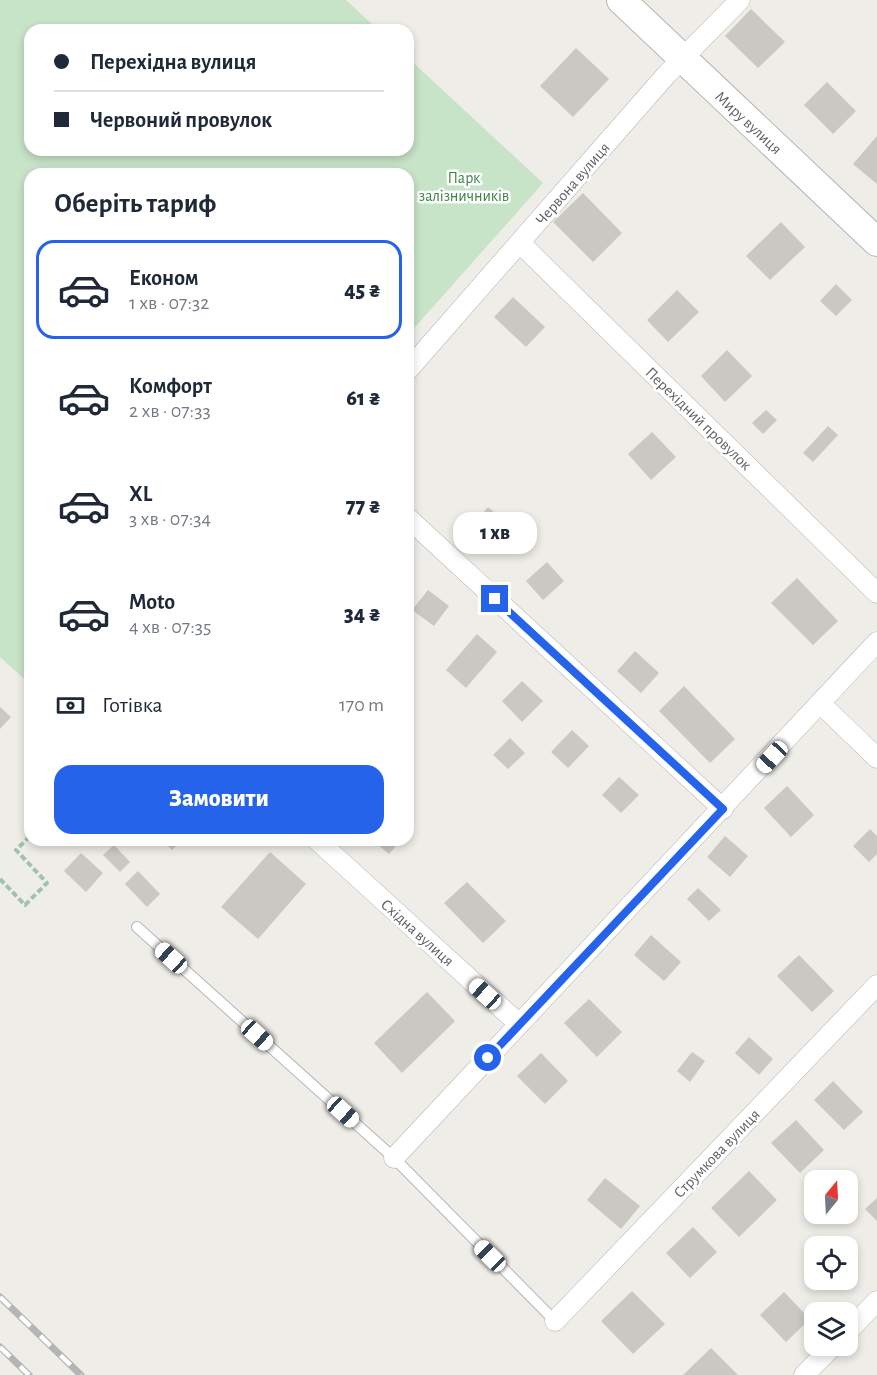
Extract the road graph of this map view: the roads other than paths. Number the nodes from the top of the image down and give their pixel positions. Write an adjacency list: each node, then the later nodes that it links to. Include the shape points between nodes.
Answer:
1 (621, 0): 3 (main road, Миру вулиця)
2 (741, 0): 3 (street, Червона вулиця)
3 (682, 58): 4 (main road, Миру вулиця); 5 (street, Червона вулиця)
4 (877, 242)
5 (520, 243): 6 (street, Червона вулиця); 8 (street, Перехідний провулок)
6 (414, 362)
7 (414, 524): 12 (street)
8 (877, 593)
9 (877, 642): 10 (street)
10 (821, 704): 11 (street); 12 (street)
11 (877, 758)
12 (723, 809): 16 (street)
13 (324, 846): 16 (street, Східна вулиця)
14 (137, 927): 17 (lane)
15 (877, 985): 19 (street, Струмкова вулиця)
16 (519, 1024): 17 (street)
17 (394, 1158): 19 (lane)
18 (877, 1301): 20 (street)
19 (555, 1321)
20 (858, 1321)
21 (823, 1356): 22 (street)
22 (804, 1375)

